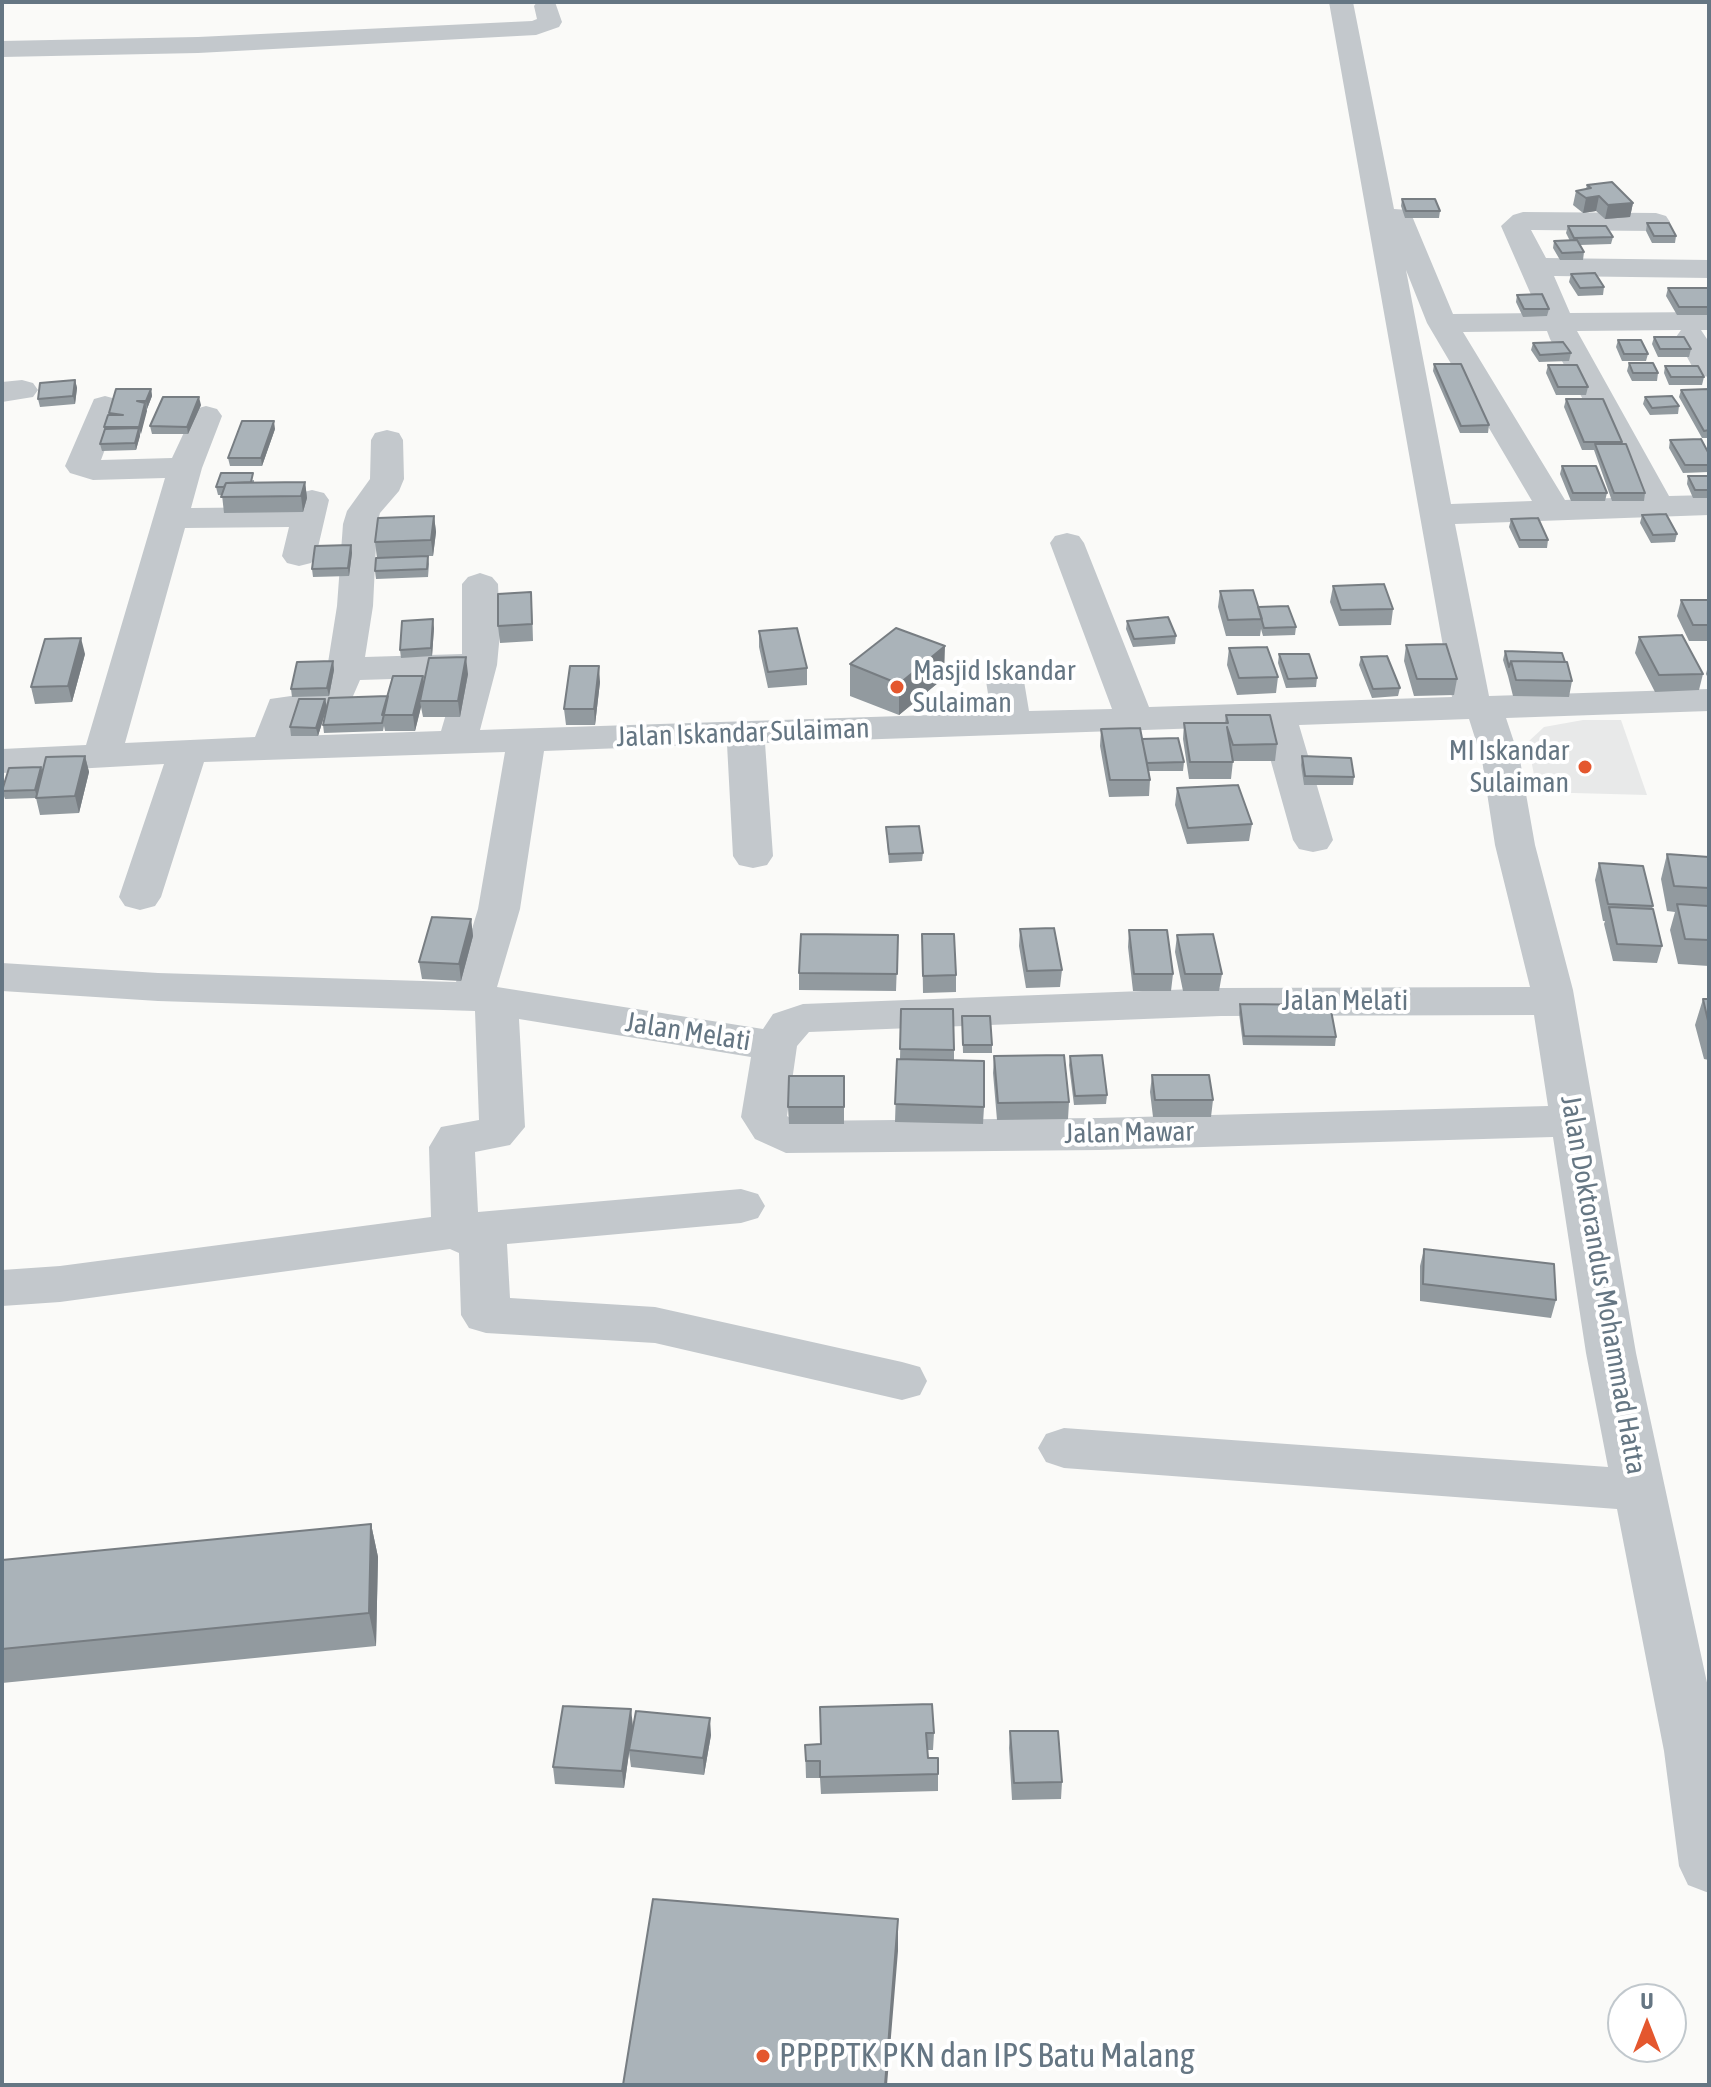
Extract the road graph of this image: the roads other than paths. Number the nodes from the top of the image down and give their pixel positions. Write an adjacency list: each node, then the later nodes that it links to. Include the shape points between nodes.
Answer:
1 (1341, 2): 28 (street, Jalan Doktorandus Mohammad Hatta)
2 (546, 6): 3 (street, via 550,22 536,28)
3 (2, 49)
4 (1390, 197): 9 (street)
5 (1656, 222): 6 (street, via 1518,222 1515,226)
6 (1536, 267): 7 (street); 8 (street)
7 (1709, 269)
8 (1561, 331): 9 (street); 10 (street); 17 (street)
9 (1447, 332): 18 (street)
10 (1703, 332): 11 (street)
11 (1709, 368)
12 (105, 406): 15 (street, via 82,466)
13 (206, 416): 15 (street)
14 (387, 440): 25 (street, via 387,479 360,524)
15 (185, 468): 20 (street)
16 (1709, 505): 17 (street)
17 (1658, 507): 18 (street)
18 (1554, 510): 19 (street)
19 (1452, 514)
20 (170, 518): 22 (street, via 310,508); 37 (street)
21 (1067, 543): 30 (street)
22 (299, 556)
23 (480, 584): 24 (street)
24 (479, 665): 25 (street); 34 (street)
25 (345, 669): 35 (street, via 333,704 283,707)
26 (1005, 681): 31 (street)
27 (1709, 700): 28 (street, Jalan Iskandar Sulaiman)
28 (1478, 706): 29 (street, Jalan Iskandar Sulaiman); 44 (street, Jalan Doktorandus Mohammad Hatta, via 1501,760 1515,845)
29 (1277, 715): 30 (street, Jalan Iskandar Sulaiman); 39 (street)
30 (1135, 720): 31 (street, Jalan Iskandar Sulaiman)
31 (1012, 724): 32 (street, Jalan Iskandar Sulaiman)
32 (745, 733): 33 (street, Jalan Iskandar Sulaiman); 40 (street)
33 (526, 741): 34 (street, Jalan Iskandar Sulaiman); 43 (street)
34 (457, 743): 35 (street, Jalan Iskandar Sulaiman)
35 (271, 748): 36 (street, Jalan Iskandar Sulaiman)
36 (188, 751): 37 (street, Jalan Iskandar Sulaiman); 41 (street)
37 (103, 754): 38 (street, Jalan Iskandar Sulaiman)
38 (2, 761)
39 (1313, 840)
40 (753, 856)
41 (140, 897)
42 (2, 977): 43 (street, Jalan Melati)
43 (485, 999): 45 (street, Jalan Melati); 48 (street, via 502,1127 494,1134 454,1142)
44 (1554, 1001): 45 (street, Jalan Melati, via 1221,1002 803,1018 788,1024); 46 (street, Jalan Doktorandus Mohammad Hatta)
45 (775, 1046): 46 (street, Jalan Mawar, via 764,1117 786,1137)
46 (1574, 1121): 52 (street, Jalan Doktorandus Mohammad Hatta)
47 (741, 1206): 48 (street)
48 (455, 1232): 49 (street); 50 (street, via 483,1244 486,1315 655,1325)
49 (2, 1288)
50 (902, 1381)
51 (1064, 1448): 52 (street)
52 (1639, 1490): 53 (street, Jalan Doktorandus Mohammad Hatta, via 1693,1751)
53 (1709, 1866)

